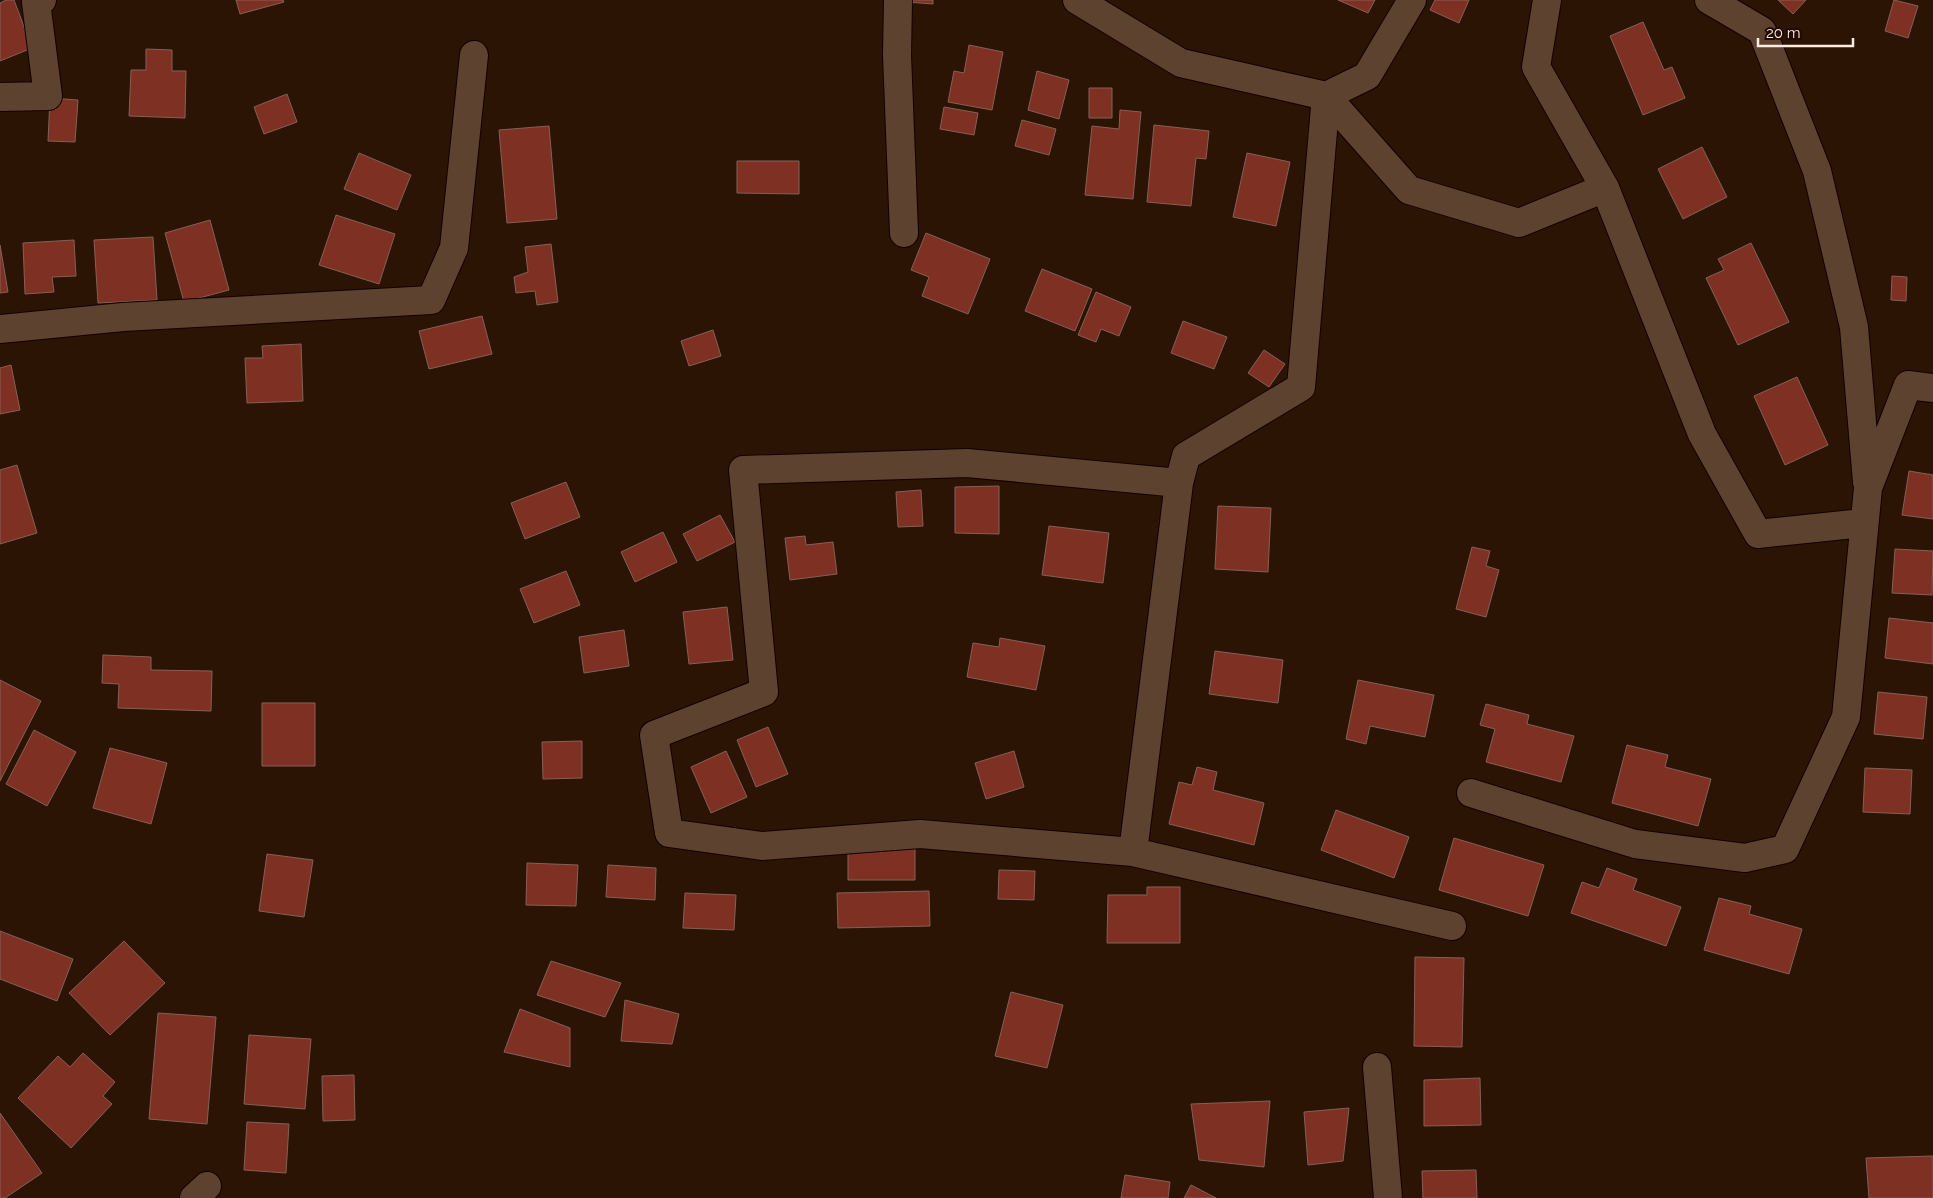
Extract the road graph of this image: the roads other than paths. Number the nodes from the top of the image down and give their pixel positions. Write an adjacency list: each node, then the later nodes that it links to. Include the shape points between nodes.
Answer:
1 (42, 0): 9 (street, via 36,2 48,96)
2 (898, 0): 11 (street)
3 (1077, 0): 8 (street, via 1181,62)
4 (1412, 0): 8 (street, via 1367,76)
5 (1547, 0): 10 (street, via 1536,67)
6 (1709, 0): 15 (street, via 1762,31 1817,172 1854,326)
7 (474, 55): 12 (street, via 454,248 431,300 123,317)
8 (1326, 96): 10 (street, via 1409,190 1519,223); 14 (street, via 1301,387 1186,456)
9 (0, 98)
10 (1605, 188): 16 (street, via 1702,434 1758,534)
11 (904, 233)
12 (0, 329)
13 (1933, 388): 15 (street, via 1908,385)
14 (1179, 483): 18 (street); 18 (street, via 967,463 743,470 764,692 654,735 669,832 762,846 920,834)
15 (1868, 488): 16 (street)
16 (1863, 524): 17 (street, via 1846,717 1785,849 1745,858 1635,844)
17 (1471, 793)
18 (1133, 852): 19 (street)
19 (1452, 926)
20 (1377, 1067): 21 (street)
21 (1388, 1198)

